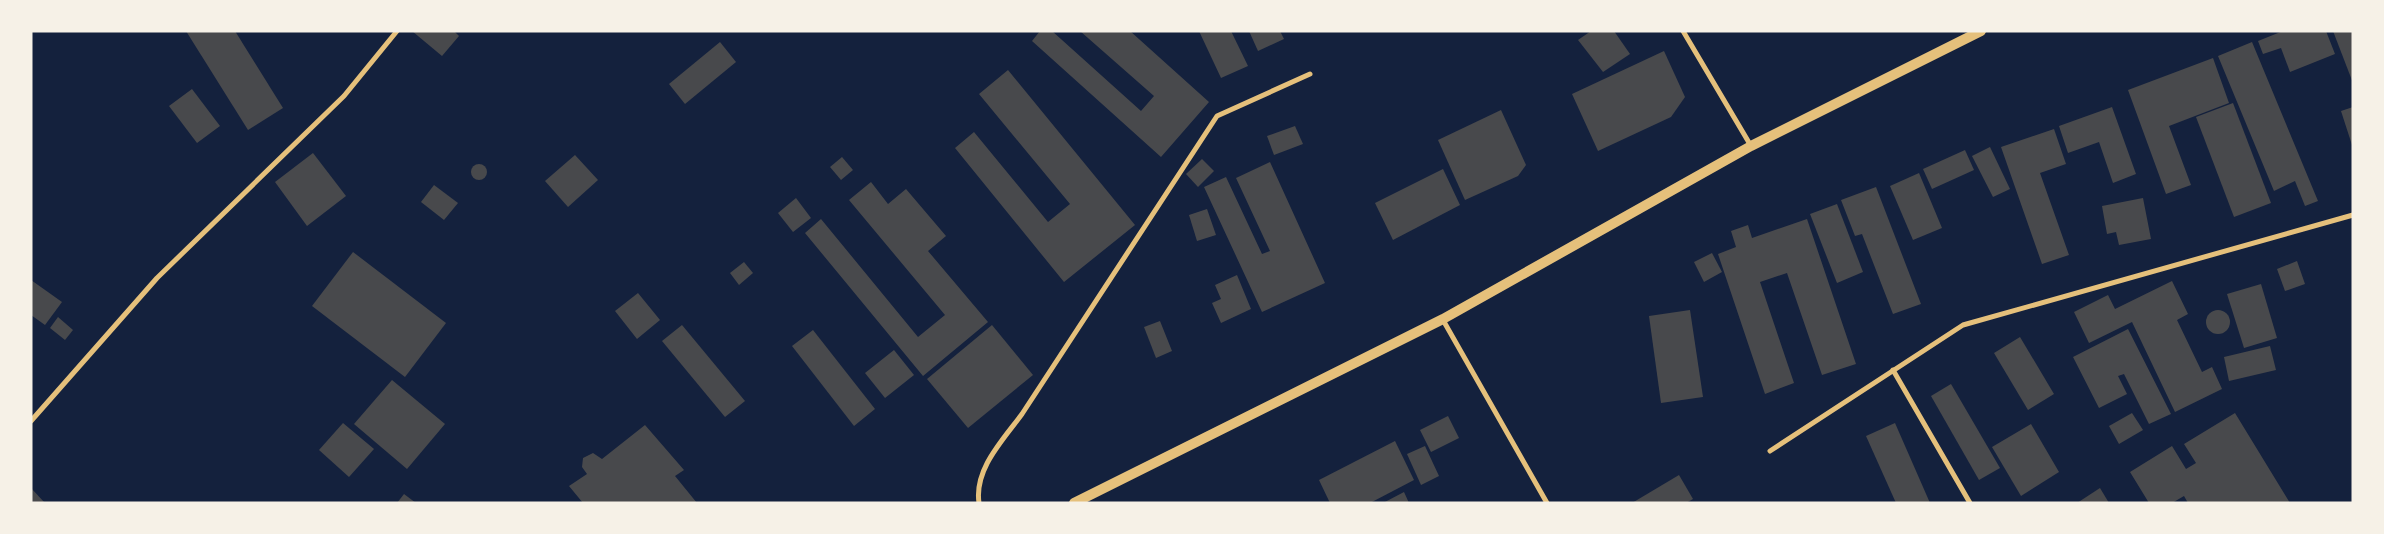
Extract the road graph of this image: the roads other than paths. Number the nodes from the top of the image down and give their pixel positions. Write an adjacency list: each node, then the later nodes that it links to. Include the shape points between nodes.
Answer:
1 (397, 31): 9 (street, via 344,96 157,278)
2 (1683, 31): 5 (street)
3 (1982, 31): 5 (main road)
4 (1310, 74): 11 (street, via 1218,116 987,462 977,491)
5 (1751, 146): 7 (main road)
6 (2353, 215): 8 (street, via 1963,325)
7 (1443, 319): 12 (main road); 13 (street)
8 (1894, 370): 10 (street); 14 (street)
9 (31, 421)
10 (1770, 451)
11 (978, 503)
12 (1074, 503)
13 (1546, 503)
14 (1970, 503)

